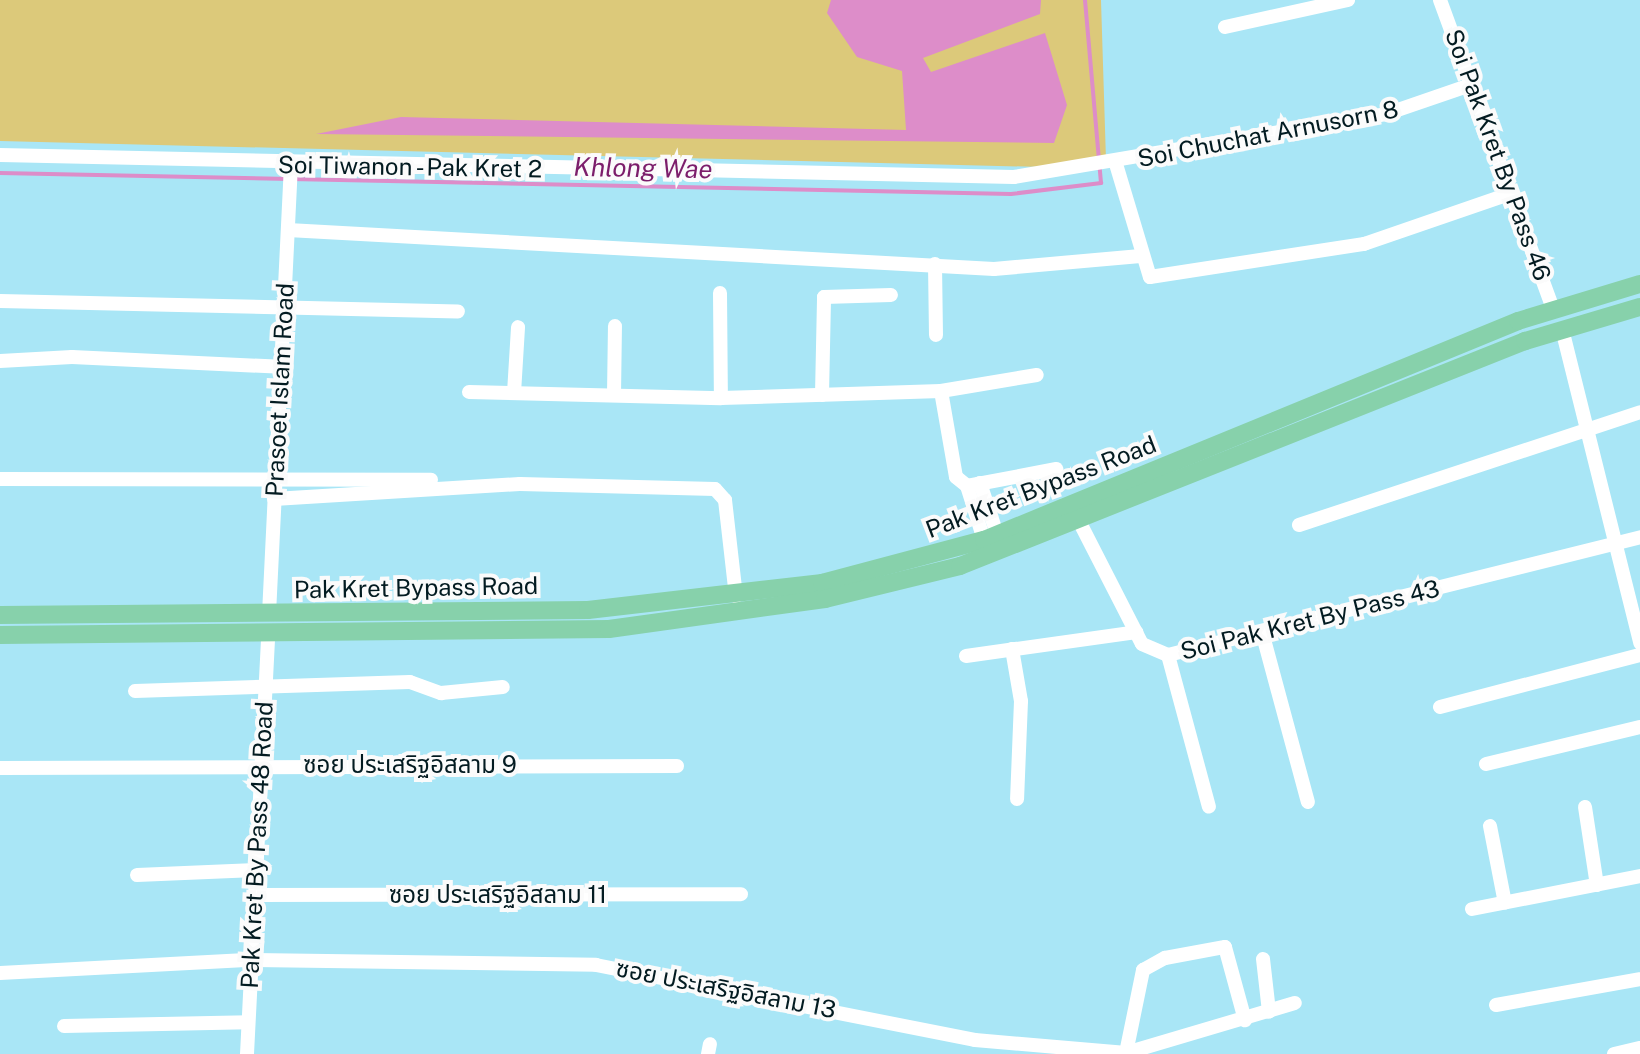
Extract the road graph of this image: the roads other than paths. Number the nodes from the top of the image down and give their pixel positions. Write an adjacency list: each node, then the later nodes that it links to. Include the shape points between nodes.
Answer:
1 (1348, 0): 3 (street)
2 (1440, 0): 4 (street, Soi Pak Kret By Pass 46)
3 (1225, 27)
4 (1473, 84): 6 (street, Soi Chuchat Arnusorn 8, via 1386,114); 8 (street, Soi Pak Kret By Pass 46)
5 (0, 155): 7 (street, Soi Tiwanon - Pak Kret 2)
6 (1105, 165): 7 (street, Soi Tiwanon - Pak Kret 2, via 1014,177); 10 (street)
7 (290, 175): 9 (street, Prasoet Islam Road)
8 (1512, 193): 10 (street, via 1364,244 1155,277 1144,271); 19 (street, Soi Pak Kret By Pass 46)
9 (288, 230): 11 (street); 16 (street, Prasoet Islam Road)
10 (1140, 256): 11 (street, via 994,269)
11 (935, 264): 23 (street)
12 (1640, 284): 19 (main road, Pak Kret Bypass Road)
13 (720, 293): 32 (street)
14 (891, 295): 31 (street, via 824,297)
15 (0, 301): 16 (street)
16 (284, 305): 18 (street); 25 (street, Prasoet Islam Road)
17 (1640, 307): 22 (main road, Pak Kret Bypass Road)
18 (458, 311)
19 (1554, 311): 43 (main road, Pak Kret Bypass Road)
20 (615, 326): 30 (street)
21 (518, 327): 29 (street)
22 (1562, 329): 34 (street); 41 (main road, Pak Kret Bypass Road)
23 (936, 335)
24 (0, 361): 25 (street, via 72,357)
25 (281, 367): 37 (street, Prasoet Islam Road)
26 (1037, 375): 27 (street)
27 (941, 391): 31 (street); 39 (street, via 956,477)
28 (469, 392): 29 (street)
29 (514, 393): 30 (street)
30 (614, 395): 32 (street)
31 (822, 395): 32 (street)
32 (721, 398)
33 (1640, 412): 34 (street)
34 (1588, 428): 42 (street); 45 (street)
35 (1056, 469): 39 (street)
36 (0, 479): 37 (street)
37 (275, 480): 38 (street); 40 (street, Prasoet Islam Road)
38 (431, 480)
39 (973, 485): 43 (street)
40 (274, 499): 46 (street, via 520,484 715,489 727,511); 47 (street, Prasoet Islam Road)
41 (1078, 519): 49 (street, Soi Pak Kret By Pass 43); 52 (main road, Pak Kret Bypass Road, via 960,566 825,599 693,620 609,629)
42 (1299, 525)
43 (991, 537): 46 (main road, Pak Kret Bypass Road, via 822,583)
44 (1640, 537): 45 (street, Soi Pak Kret By Pass 43)
45 (1617, 543): 50 (street, Soi Pak Kret By Pass 43); 53 (street)
46 (736, 596): 47 (main road, Pak Kret Bypass Road, via 588,610)
47 (269, 614): 48 (main road, Pak Kret Bypass Road); 52 (main road)
48 (0, 615)
49 (1136, 632): 54 (street); 55 (street, Soi Pak Kret By Pass 43, via 1148,650)
50 (1262, 632): 55 (street, Soi Pak Kret By Pass 43); 68 (street)
51 (0, 635): 52 (main road, Pak Kret Bypass Road)
52 (268, 636): 60 (street, Pak Kret By Pass 48 Road)
53 (1640, 643)
54 (1012, 649): 57 (street); 67 (street, via 1021,701)
55 (1168, 655): 69 (street)
56 (1640, 655): 61 (street)
57 (966, 656)
58 (503, 687): 60 (street, via 441,693 410,682)
59 (135, 691): 60 (street)
60 (265, 691): 64 (street, Pak Kret By Pass 48 Road)
61 (1440, 707)
62 (1640, 727): 63 (street)
63 (1486, 764)
64 (261, 765): 65 (street, ซอย ประเสริฐอิสลาม 9); 66 (street, ซอย ประเสริฐอิสลาม 9); 72 (street, Pak Kret By Pass 48 Road)
65 (677, 766)
66 (0, 768)
67 (1017, 799)
68 (1308, 802)
69 (1209, 807)
70 (1585, 807): 75 (street)
71 (1490, 826): 78 (street)
72 (256, 870): 73 (street); 77 (street, Pak Kret By Pass 48 Road)
73 (137, 875)
74 (1640, 876): 75 (street)
75 (1597, 885): 78 (street)
76 (741, 894): 77 (street, ซอย ประเสริฐอิสลาม 11)
77 (255, 895): 81 (street, Pak Kret By Pass 48 Road)
78 (1505, 903): 79 (street)
79 (1472, 909)
80 (1263, 959): 86 (street)
81 (251, 960): 82 (street, ซอย ประเสริฐอิสลาม 13); 88 (street, Pak Kret By Pass 48 Road); 92 (street, ซอย ประเสริฐอิสลาม 13, via 596,965 975,1040)
82 (0, 973)
83 (1640, 979): 85 (street)
84 (1295, 1003): 86 (street, ซอย ประเสริฐอิสลาม 13)
85 (1496, 1005)
86 (1269, 1012): 87 (street, ซอย ประเสริฐอิสลาม 13)
87 (1245, 1020): 91 (street, ซอย ประเสริฐอิสลาม 13); 92 (street, via 1225,947 1165,958 1143,970)
88 (248, 1022): 89 (street); 93 (street, Pak Kret By Pass 48 Road)
89 (64, 1026)
90 (1640, 1048): 94 (street)
91 (1158, 1051): 92 (street, ซอย ประเสริฐอิสลาม 13)
92 (1126, 1053)
93 (247, 1054)
94 (1614, 1054)

